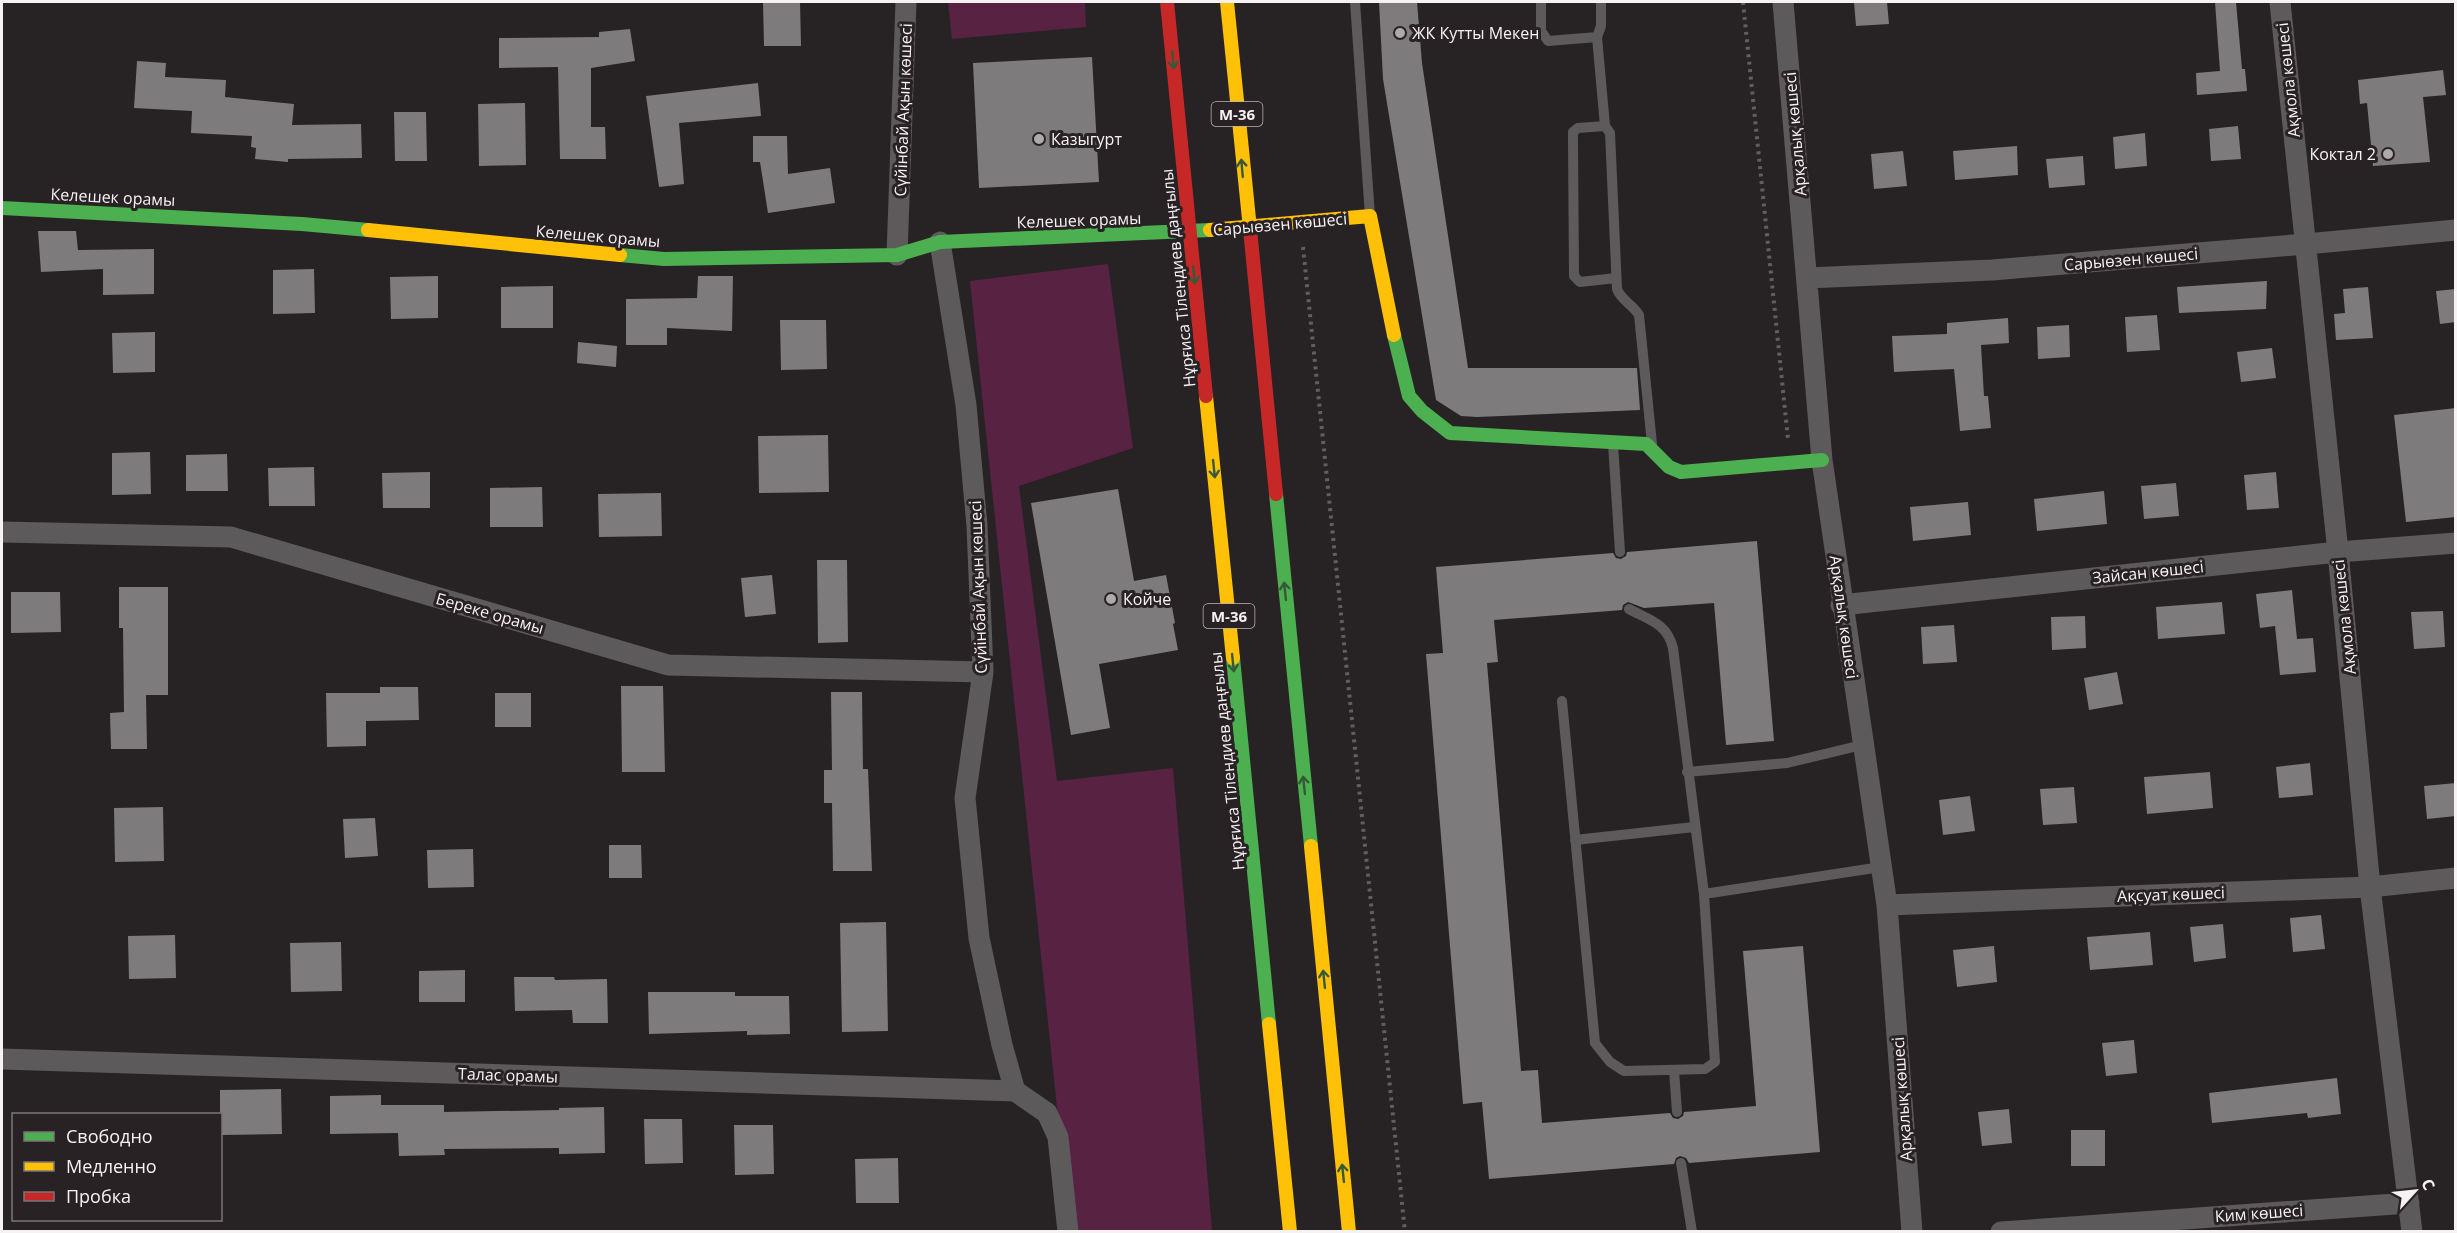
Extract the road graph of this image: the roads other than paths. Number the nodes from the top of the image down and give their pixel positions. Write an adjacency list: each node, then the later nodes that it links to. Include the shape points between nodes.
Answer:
1 (906, 2): 18 (street, Сүйінбай Ақын көшесі)
2 (1167, 2): 15 (main road, Нұрғиса Тілендиев даңғылы / M-36, one-way to 15)
3 (1227, 2): 13 (main road, M-36, one-way to 3)
4 (1355, 2): 12 (lane)
5 (1541, 2): 9 (lane, via 1541,31 1548,41)
6 (1601, 2): 9 (lane)
7 (1783, 2): 20 (street, Арқалық көшесі)
8 (2280, 2): 17 (street, Ақмола көшесі)
9 (1597, 37): 10 (lane)
10 (1605, 126): 19 (lane, via 1610,133); 19 (lane, via 1578,128 1574,132 1574,276 1580,282)
11 (2, 208): 18 (main road, Келешек орамы, via 302,224 664,259)
12 (1370, 216): 13 (main road, Сарыөзен көшесі); 21 (main road, via 1404,382 1409,396 1422,411 1450,433)
13 (1248, 226): 15 (main road, Сарыөзен көшесі); 49 (main road, M-36, one-way to 13)
14 (2456, 230): 17 (street, Сарыөзен көшесі)
15 (1190, 232): 16 (main road, Келешек орамы); 48 (main road, Нұрғиса Тілендиев даңғылы / M-36, one-way to 48)
16 (940, 242): 18 (main road, Келешек орамы); 30 (street, Сүйінбай Ақын көшесі, via 966,405 977,526)
17 (2306, 244): 20 (street, Сарыөзен көшесі, via 1992,270); 27 (street, Ақмола көшесі)
18 (897, 255)
19 (1616, 278): 22 (lane, via 1619,296 1639,315)
20 (1807, 278): 23 (street, Арқалық көшесі)
21 (1613, 441): 22 (main road); 26 (lane)
22 (1653, 448): 23 (main road, via 1664,466 1681,472)
23 (1822, 460): 28 (street, Арқалық көшесі)
24 (2, 532): 30 (street, Береке орамы, via 231,537 668,665)
25 (2456, 543): 27 (street, Зайсан көшесі)
26 (1620, 552)
27 (2338, 552): 28 (street, Зайсан көшесі); 38 (street, Ақмола көшесі)
28 (1841, 605): 32 (street, Арқалық көшесі)
29 (1629, 609): 33 (lane, via 1665,628 1670,637)
30 (982, 672): 43 (street, Сүйінбай Ақын көшесі, via 965,798 979,938)
31 (1562, 700): 35 (lane)
32 (1863, 745): 33 (lane, via 1787,763); 36 (street, Арқалық көшесі)
33 (1687, 772): 34 (lane)
34 (1694, 827): 35 (lane); 39 (lane)
35 (1575, 840): 42 (lane, via 1595,1043 1610,1062 1624,1071)
36 (1881, 867): 39 (lane); 40 (street, Арқалық көшесі)
37 (2456, 878): 38 (street, Ақсуат көшесі)
38 (2370, 887): 40 (street, Ақсуат көшесі); 46 (street, Ақмола көшесі)
39 (1704, 894): 42 (lane, via 1715,1062 1705,1069)
40 (1887, 905): 51 (street, Арқалық көшесі)
41 (2, 1059): 43 (street, Талас орамы)
42 (1674, 1070): 44 (lane)
43 (1015, 1091): 47 (street, via 1047,1113 1058,1137)
44 (1677, 1112)
45 (1681, 1163): 50 (lane)
46 (2409, 1203): 52 (street, Ким көшесі); 53 (street, Ақмола көшесі)
47 (1068, 1232)
48 (1290, 1232)
49 (1349, 1232)
50 (1692, 1232)
51 (1912, 1232)
52 (2001, 1232)
53 (2412, 1232)

